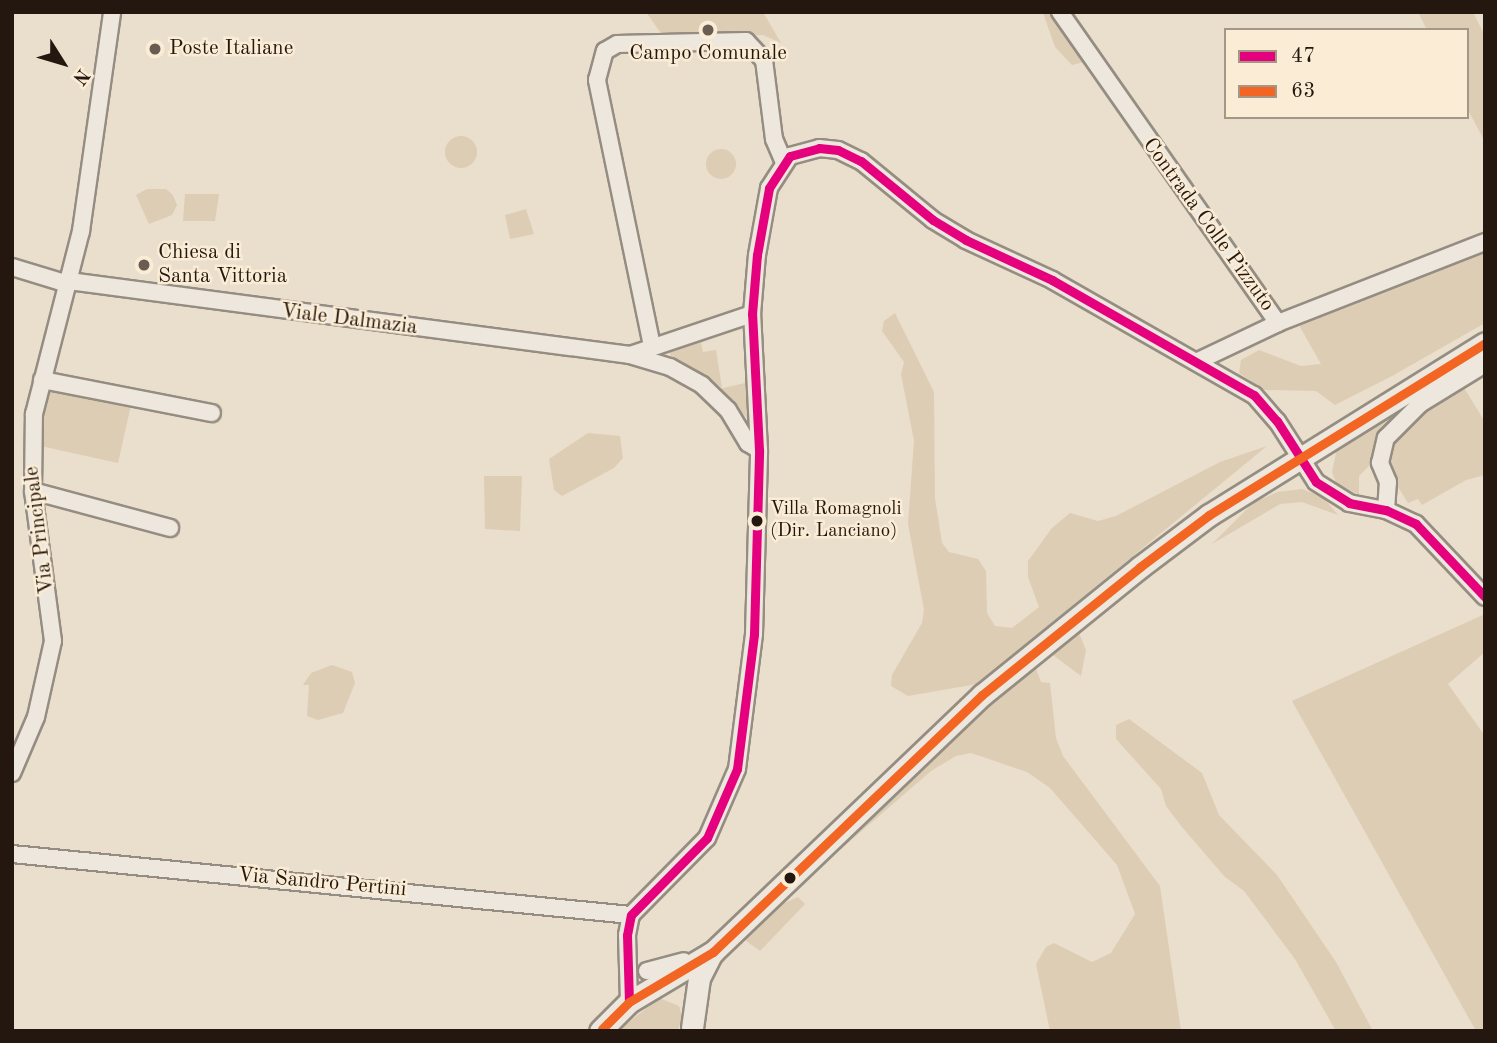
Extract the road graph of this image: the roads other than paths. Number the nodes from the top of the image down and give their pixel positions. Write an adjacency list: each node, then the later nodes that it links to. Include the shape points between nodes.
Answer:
1 (112, 12): 6 (street, Via Principale, via 95,144)
2 (1060, 12): 8 (street, Contrada Colle Pizzuto)
3 (784, 163): 7 (street, via 763,208); 10 (street, via 774,139 764,60 746,41 617,44 605,51 597,80); 12 (street, via 802,151 819,148 838,150 861,161 933,220 966,240 1052,280)
4 (1485, 242): 8 (street, Contrada Colle Pizzuto)
5 (12, 267): 6 (street, Viale Dalmazia)
6 (68, 283): 11 (street, Viale Dalmazia); 14 (street, Via Principale)
7 (752, 314): 10 (street, Viale Dalmazia); 16 (street)
8 (1278, 323): 12 (street)
9 (1485, 342): 17 (main road)
10 (652, 346): 11 (street, Viale Dalmazia)
11 (630, 355): 16 (street, Viale Dalmazia, via 670,367 702,385 728,410 748,443)
12 (1196, 362): 17 (street, via 1254,395 1278,421)
13 (1485, 364): 19 (street, via 1420,404 1385,438 1380,463 1388,482)
14 (42, 380): 15 (street); 18 (street, Via Principale, via 31,442)
15 (212, 413)
16 (759, 450): 24 (street, via 754,634 737,769 707,838)
17 (1301, 459): 19 (street, via 1316,482 1349,503); 25 (main road, via 1209,515 982,695)
18 (33, 491): 20 (street); 22 (street, Via Principale, via 52,641 36,717)
19 (1387, 510): 21 (street, via 1416,524)
20 (170, 528)
21 (1485, 597)
22 (12, 773)
23 (12, 854): 24 (street, Via Sandro Pertini)
24 (631, 915): 27 (street, via 627,935)
25 (730, 935): 26 (main road); 28 (street)
26 (713, 951): 28 (main road); 30 (main road, via 699,978)
27 (631, 952): 28 (street); 29 (street)
28 (653, 978): 29 (main road); 30 (main road, via 679,997)
29 (629, 1002): 31 (main road)
30 (692, 1029)
31 (600, 1031)

